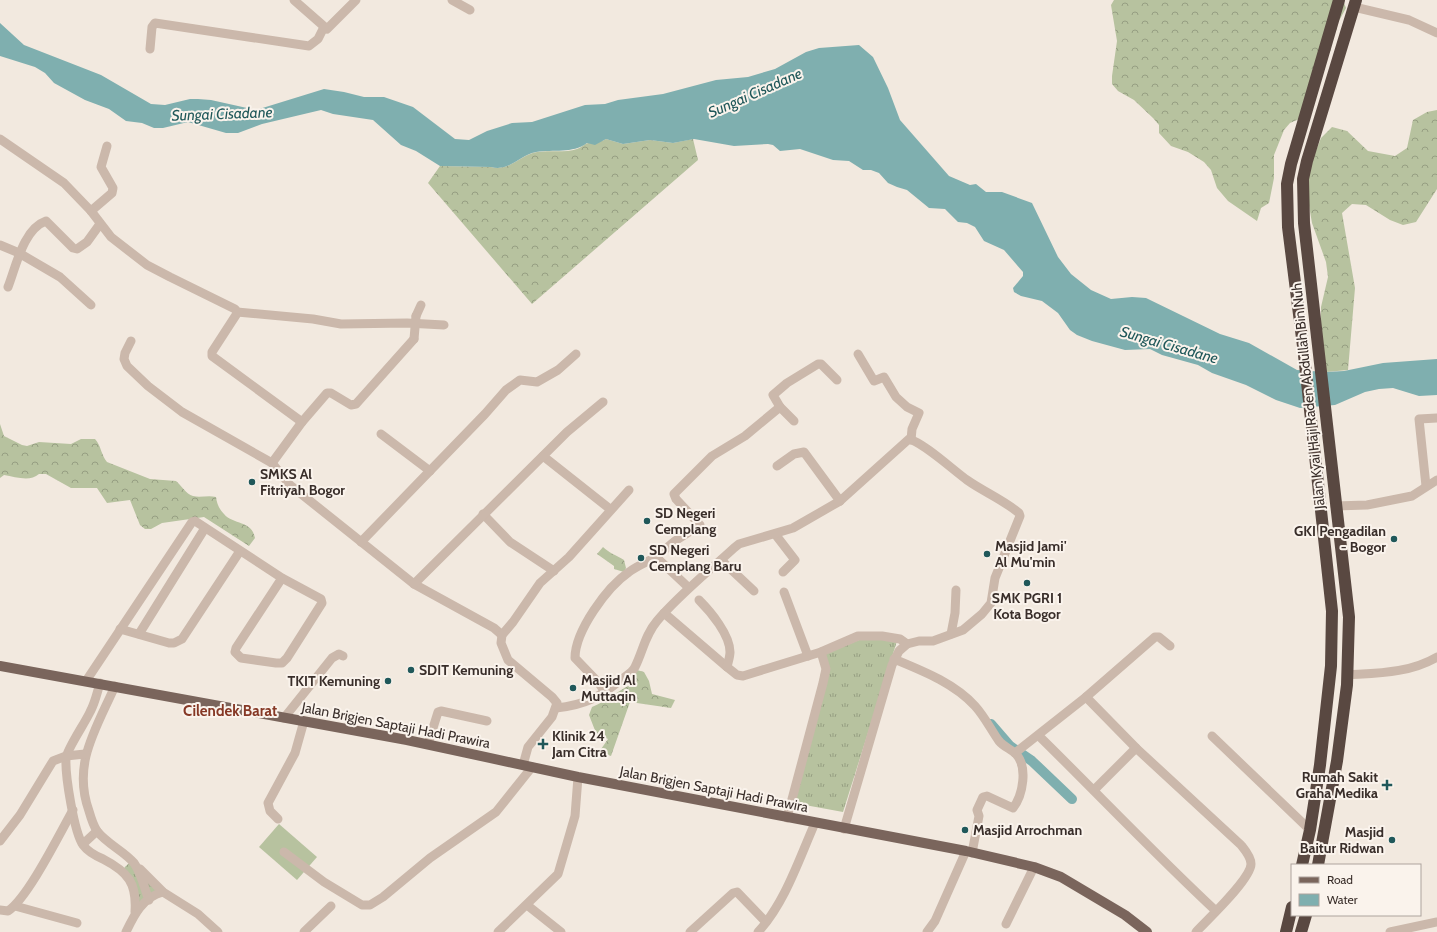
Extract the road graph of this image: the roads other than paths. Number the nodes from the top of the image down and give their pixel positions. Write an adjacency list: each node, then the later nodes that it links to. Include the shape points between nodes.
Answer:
1 (294, 0): 7 (street)
2 (356, 0): 7 (street, via 329,29)
3 (452, 0): 6 (street)
4 (1339, 0): 100 (highway, Jalan Kyai Haji Raden Abdullah Bin Nuh, via 1290,164 1287,184 1288,226 1332,611 1331,666)
5 (1355, 3): 8 (street, via 1409,20); 40 (highway, Jalan Kyai Haji Raden Abdullah Bin Nuh, via 1303,179 1304,223)
6 (470, 10)
7 (324, 27): 9 (street, via 318,39 309,46 155,24 152,27)
8 (1437, 33)
9 (150, 49)
10 (0, 139): 12 (street, via 64,183)
11 (107, 146): 12 (street, via 101,167 114,188 112,193)
12 (91, 211): 13 (street)
13 (100, 224): 15 (street, via 87,242 77,249 46,221 38,224); 19 (street, via 147,265 235,308)
14 (0, 245): 15 (street)
15 (19, 253): 16 (street); 17 (street, via 60,277)
16 (8, 287)
17 (91, 304)
18 (421, 305): 29 (street, bridge, via 416,316 414,339 356,404 351,405 327,393)
19 (237, 312): 20 (street, via 341,324); 29 (street, via 212,356)
20 (444, 325)
21 (131, 340): 33 (street, via 124,359 127,366 148,386 182,412)
22 (576, 354): 35 (street, via 558,370 537,382 520,380 506,390)
23 (858, 354): 31 (street, via 874,381 884,377 896,397 919,413 912,429)
24 (837, 380): 26 (street, via 818,364 773,395)
25 (603, 402): 32 (street)
26 (780, 407): 28 (street); 47 (street, via 745,436 712,456 674,494 700,525)
27 (1437, 418): 37 (street, via 1419,419)
28 (794, 421)
29 (302, 422): 33 (street)
30 (381, 434): 35 (street)
31 (911, 440): 39 (street, via 907,440); 61 (street, via 968,481 999,498 1020,516 995,578 991,603 963,630)
32 (543, 456): 41 (street); 42 (street)
33 (272, 463): 45 (street, via 290,485)
34 (777, 466): 39 (street, via 794,454 804,452)
35 (430, 471): 45 (street)
36 (1437, 480): 37 (street)
37 (1426, 486): 40 (street, via 1412,496 1367,505)
38 (629, 490): 41 (street)
39 (840, 501): 44 (street, via 793,528)
40 (1335, 506): 72 (highway, Jalan Kyai Haji Raden Abdullah Bin Nuh, via 1349,617)
41 (610, 509): 49 (street)
42 (482, 514): 49 (street, via 510,542); 52 (street)
43 (205, 528): 46 (street); 59 (street, via 195,521 190,523); 60 (street)
44 (775, 534): 48 (street, via 739,544); 50 (street, via 795,560)
45 (361, 542): 52 (street)
46 (240, 551): 51 (street); 60 (street, via 182,639 169,643)
47 (656, 557): 53 (street); 76 (street, via 628,572 610,588 598,604 578,641 575,658)
48 (721, 560): 53 (street); 54 (street)
49 (554, 571): 62 (street, via 540,583)
50 (783, 572)
51 (282, 578): 51 (street, via 236,648 235,652 241,658 282,663 322,603 321,599)
52 (414, 584): 62 (street, via 494,628)
53 (688, 587): 58 (street)
54 (754, 590)
55 (956, 590): 61 (street)
56 (784, 592): 67 (street)
57 (699, 600): 71 (street, via 713,616 728,641 730,652)
58 (664, 614): 71 (street); 76 (street, via 643,642 635,669)
59 (120, 629): 60 (street); 73 (street)
60 (139, 634)
61 (951, 634): 63 (street, via 933,641)
62 (502, 635): 78 (street, via 501,643 508,660 552,697)
63 (907, 644): 65 (street, via 900,639 882,636 858,636); 69 (street)
64 (1170, 646): 77 (street, via 1157,636)
65 (821, 652): 67 (street); 95 (street, via 826,669)
66 (343, 656): 81 (street, via 339,654 332,658)
67 (808, 656): 71 (street, via 743,676 737,675)
68 (1437, 657): 72 (street, via 1426,663 1393,672)
69 (894, 659): 88 (street, via 924,671 958,690 975,706 1000,743); 98 (street)
70 (0, 666): 73 (main road, Jalan Brigjen Saptaji Hadi Prawira)
71 (727, 667)
72 (1348, 675): 107 (highway, Jalan Kyai Haji Raden Abdullah Bin Nuh, via 1337,761)
73 (86, 681): 74 (main road, Jalan Brigjen Saptaji Hadi Prawira)
74 (100, 684): 75 (main road, Jalan Brigjen Saptaji Hadi Prawira); 79 (street)
75 (115, 686): 80 (street); 81 (main road, Jalan Brigjen Saptaji Hadi Prawira)
76 (605, 692): 78 (street, via 589,702)
77 (1086, 697): 84 (street); 87 (street)
78 (556, 708): 91 (street, via 528,747)
79 (91, 710): 80 (street); 90 (street)
80 (103, 714): 89 (street)
81 (284, 718): 82 (main road, Jalan Brigjen Saptaji Hadi Prawira)
82 (304, 721): 86 (main road, Jalan Brigjen Saptaji Hadi Prawira); 96 (street, via 296,753 268,803 270,811)
83 (487, 721): 86 (street, via 438,712)
84 (1038, 736): 88 (street); 93 (street)
85 (1212, 736): 100 (street)
86 (428, 744): 91 (main road, Jalan Brigjen Saptaji Hadi Prawira)
87 (1136, 748): 93 (street); 116 (street, via 1241,845 1249,857 1251,864 1246,879)
88 (1017, 752): 104 (street, via 1024,767 1020,794 1015,806 1010,808 985,795 977,810 978,816)
89 (86, 754): 90 (street); 99 (street, via 83,787 87,806)
90 (66, 756): 94 (street, via 66,778); 101 (street, via 51,763 20,815)
91 (528, 766): 92 (main road, Jalan Brigjen Saptaji Hadi Prawira); 103 (street, via 496,812 430,858 370,905 362,905 324,882)
92 (578, 777): 95 (main road, Jalan Brigjen Saptaji Hadi Prawira); 112 (street, via 575,816 561,867 554,879)
93 (1094, 790): 116 (street)
94 (73, 810): 102 (street); 113 (street, via 41,867)
95 (787, 818): 97 (main road, Jalan Brigjen Saptaji Hadi Prawira)
96 (278, 819)
97 (814, 823): 98 (main road, Jalan Brigjen Saptaji Hadi Prawira); 120 (street, via 786,887)
98 (844, 829): 104 (main road, Jalan Brigjen Saptaji Hadi Prawira)
99 (97, 830): 102 (street); 105 (street)
100 (1310, 830): 106 (highway, Jalan Kyai Haji Raden Abdullah Bin Nuh)
101 (0, 841)
102 (83, 844): 109 (street, via 94,855)
103 (284, 852)
104 (969, 852): 108 (main road, Jalan Brigjen Saptaji Hadi Prawira); 132 (street)
105 (131, 861): 109 (street); 110 (street); 111 (street, via 140,874)
106 (1302, 863)
107 (1318, 864)
108 (1034, 867): 123 (street); 133 (main road, Jalan Brigjen Saptaji Hadi Prawira, via 1061,877 1125,915)
109 (122, 870): 118 (street, via 136,895)
110 (163, 892): 111 (street); 126 (street, via 198,914)
111 (148, 900): 118 (street)
112 (527, 905): 128 (street); 129 (street)
113 (15, 906): 115 (street, via 8,911); 122 (street)
114 (331, 906): 127 (street)
115 (0, 910)
116 (1216, 911): 134 (street)
117 (1291, 911): 124 (highway)
118 (135, 912): 125 (street)
119 (1306, 916): 135 (highway)
120 (766, 922): 130 (street, via 737,892); 131 (street)
121 (1437, 922): 136 (street)
122 (77, 923)
123 (1006, 924)
124 (1286, 929)
125 (126, 932)
126 (217, 932)
127 (304, 932)
128 (498, 932)
129 (561, 932)
130 (690, 932)
131 (758, 932)
132 (927, 932)
133 (1146, 932)
134 (1196, 932)
135 (1301, 932)
136 (1390, 932)

